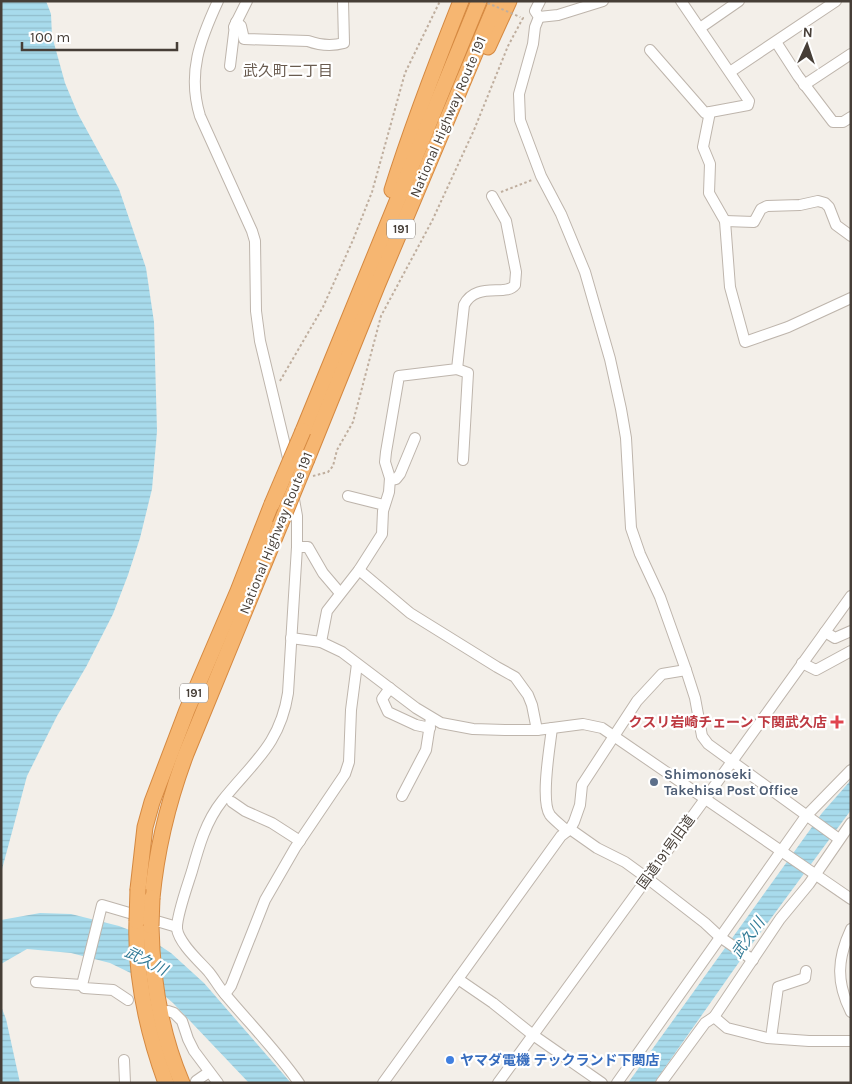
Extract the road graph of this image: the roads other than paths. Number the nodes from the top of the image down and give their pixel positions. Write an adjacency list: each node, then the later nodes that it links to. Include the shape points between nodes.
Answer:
1 (218, 1): 38 (street, via 196,58 197,104 255,241 256,311 267,378 288,455 297,516)
2 (247, 1): 15 (street)
3 (343, 1): 15 (street, via 344,43 338,45 244,39 241,26)
4 (462, 1): 30 (highway, via 407,141)
5 (479, 1): 30 (highway, National Highway Route 191 / 191)
6 (497, 1): 24 (highway, National Highway Route 191 / 191)
7 (509, 1): 24 (highway, via 473,80)
8 (540, 1): 14 (street, via 535,10)
9 (603, 1): 13 (street)
10 (681, 1): 16 (street)
11 (739, 1): 16 (street)
12 (836, 1): 18 (street)
13 (577, 5): 14 (street, via 558,15)
14 (538, 17): 49 (street, via 521,85 520,120 541,176 586,272 621,409 626,438 631,528)
15 (236, 23): 17 (street); 21 (street)
16 (700, 28): 22 (street)
17 (229, 36)
18 (776, 42): 22 (street); 23 (street)
19 (650, 50): 25 (street, via 705,113)
20 (851, 54): 23 (street)
21 (230, 66)
22 (730, 72): 25 (street, via 749,101 748,105)
23 (804, 84): 26 (street, via 833,122 843,122)
24 (456, 98): 79 (highway, National Highway Route 191 / 191, bridge, via 172,791 156,858 152,898 151,944)
25 (710, 112): 28 (street, via 703,148 710,164 709,193)
26 (851, 117)
27 (492, 196): 32 (street, via 506,221 516,285 511,289 477,293 466,300)
28 (725, 221): 29 (street, via 754,222 761,209 767,206 818,201 829,207 836,225); 31 (street, via 730,287 745,342)
29 (851, 236)
30 (364, 282): 78 (highway, National Highway Route 191 / 191, bridge, via 155,793 145,827 138,889)
31 (851, 298)
32 (457, 369): 34 (street, via 468,373); 35 (street, via 399,376 385,462)
33 (415, 438): 35 (street, via 400,474)
34 (463, 460)
35 (390, 480): 37 (street)
36 (348, 496): 37 (street)
37 (384, 506): 39 (street, via 381,538)
38 (297, 546): 40 (street, via 308,547); 44 (street)
39 (359, 570): 40 (street); 53 (street, via 410,613 516,677 530,700)
40 (340, 593): 45 (street, via 327,611)
41 (851, 596): 43 (street, 国道191号旧道)
42 (851, 631): 43 (street, via 835,638)
43 (825, 632): 47 (street, 国道191号旧道)
44 (291, 638): 45 (street); 69 (street, via 288,693 280,724 260,758 213,815 203,836)
45 (321, 642): 48 (street)
46 (851, 651): 47 (street, via 816,670)
47 (802, 663): 55 (street, 国道191号旧道)
48 (357, 664): 50 (street); 64 (street, via 349,762 345,774)
49 (686, 670): 54 (street, via 662,674 637,701); 55 (street, via 702,736)
50 (390, 688): 51 (street); 51 (street, via 382,699 388,712 416,725)
51 (431, 723): 53 (street, via 474,729); 57 (street, via 426,750)
52 (552, 728): 53 (street); 54 (street, via 583,724 602,728); 62 (street, via 546,807 550,815)
53 (537, 730)
54 (614, 736): 58 (street); 62 (street, via 582,785 580,805)
55 (732, 761): 58 (street, 国道191号旧道); 60 (street)
56 (850, 770): 60 (street)
57 (402, 796)
58 (706, 799): 65 (street); 67 (street, 国道191号旧道)
59 (232, 802): 64 (street)
60 (808, 817): 63 (street); 65 (street)
61 (851, 823): 63 (street)
62 (569, 830): 67 (street); 74 (street, via 560,836)
63 (837, 838): 66 (street)
64 (300, 841): 77 (street, via 265,900 231,986)
65 (784, 853): 66 (street); 71 (street, via 774,859)
66 (813, 874): 68 (street); 72 (street)
67 (647, 878): 71 (street); 82 (street, 国道191号旧道)
68 (851, 899)
69 (177, 927): 76 (street, via 102,905); 77 (street, via 181,939)
70 (851, 929): 80 (street, via 844,943 840,985)
71 (721, 938): 72 (street); 95 (street)
72 (751, 958): 81 (street)
73 (806, 971): 83 (street, via 806,978 778,987)
74 (458, 979): 82 (street); 92 (street)
75 (36, 982): 76 (street)
76 (82, 984): 78 (street, via 84,988 113,990)
77 (224, 994): 91 (street)
78 (135, 999): 89 (highway, National Highway Route 191 / 191)
79 (163, 1007): 86 (street, via 182,1022 188,1039); 87 (highway, National Highway Route 191 / 191, via 170,1049)
80 (851, 1012)
81 (714, 1017): 83 (street, via 727,1028); 96 (street, via 705,1023)
82 (533, 1035): 93 (street, 国道191号旧道); 94 (street)
83 (771, 1038): 84 (street)
84 (851, 1041)
85 (124, 1060): 88 (street)
86 (209, 1072): 87 (street); 90 (street)
87 (189, 1082)
88 (125, 1083)
89 (166, 1083)
90 (218, 1083)
91 (300, 1083)
92 (383, 1083)
93 (498, 1083)
94 (602, 1083)
95 (616, 1083)
96 (661, 1083)

